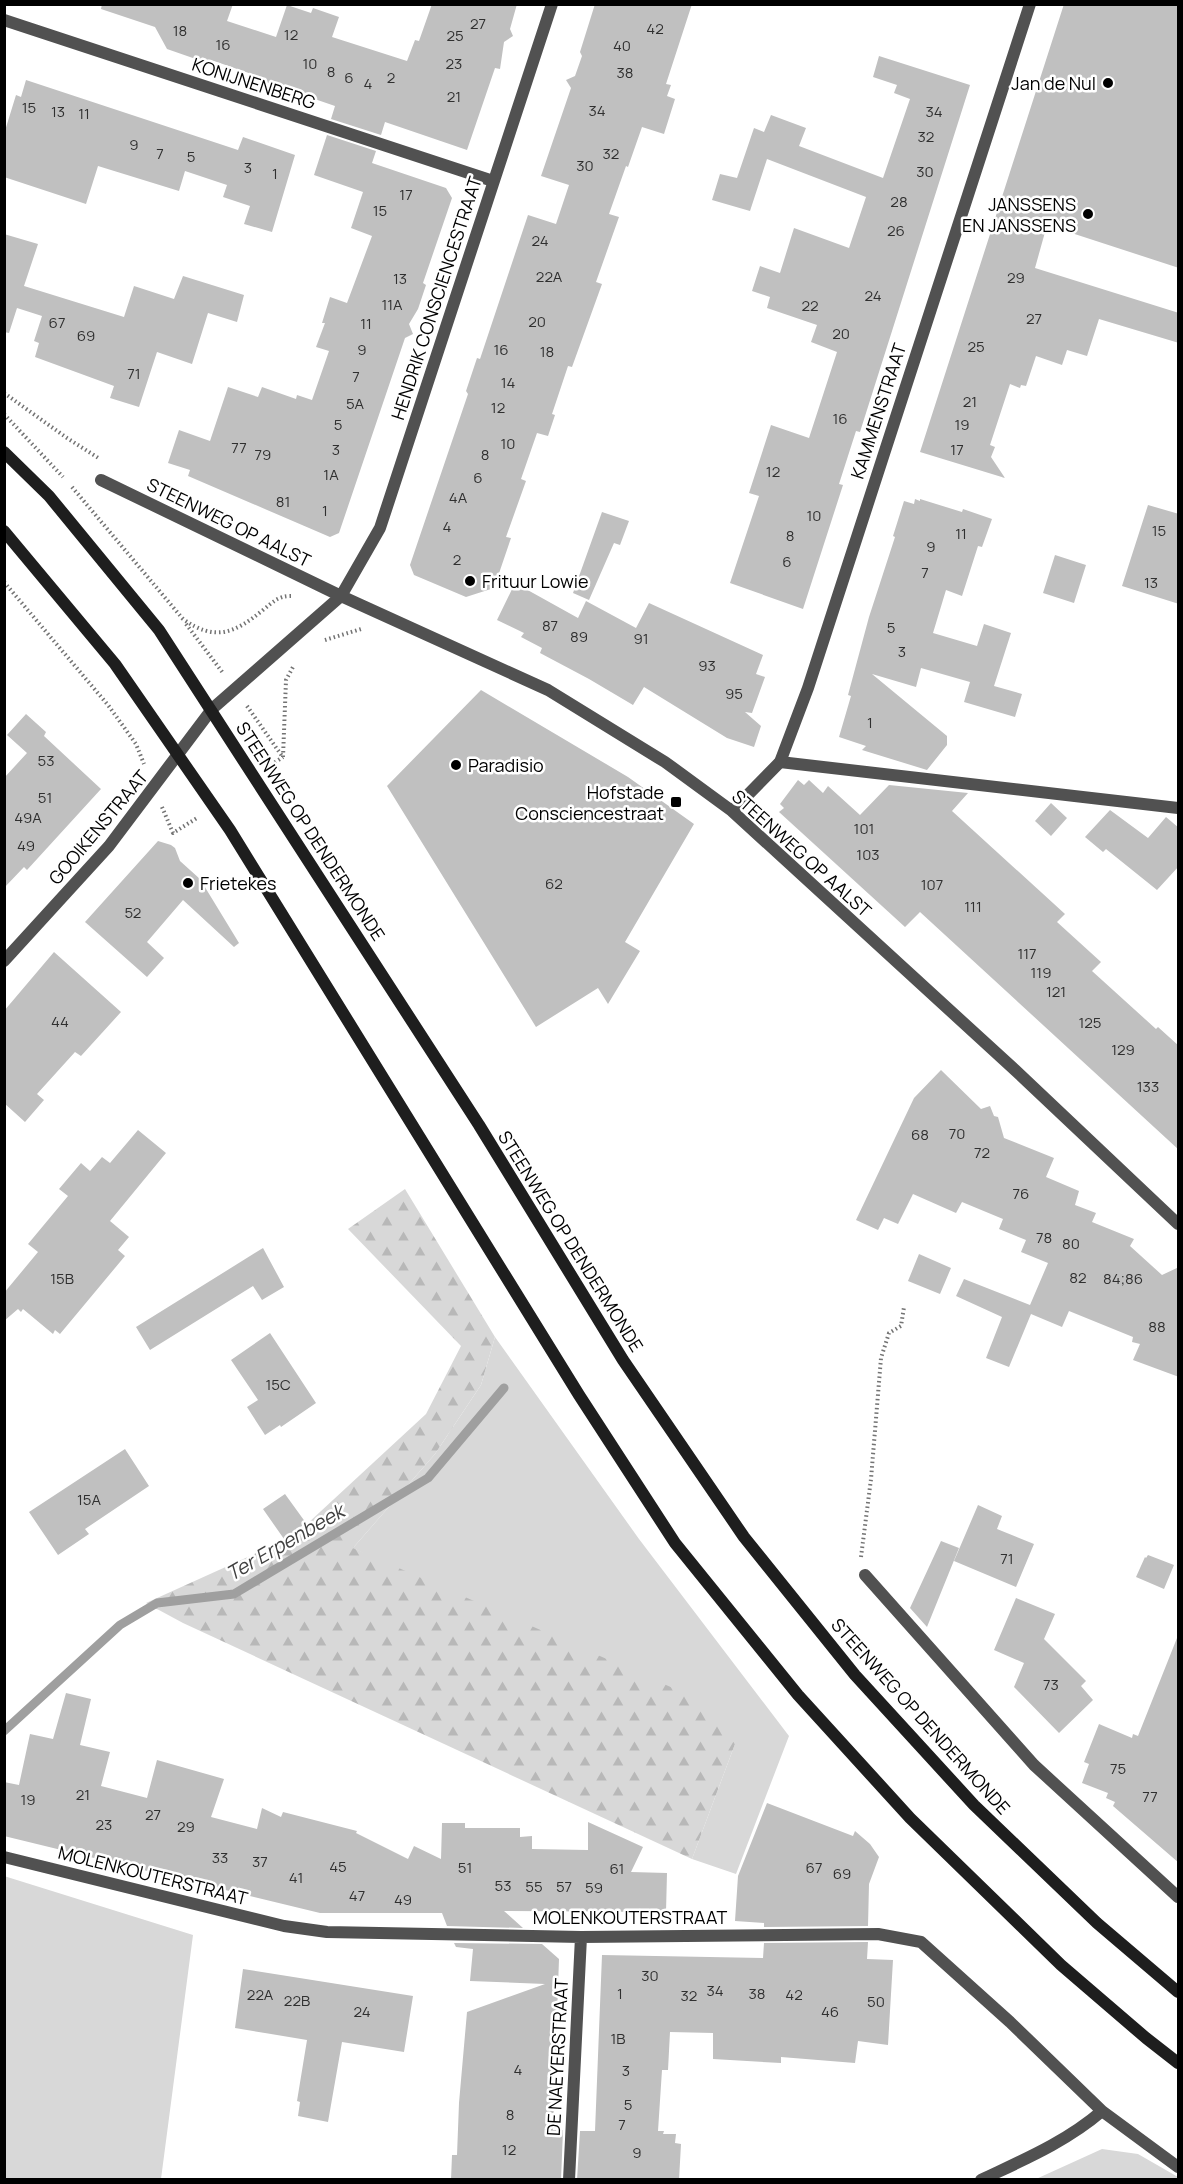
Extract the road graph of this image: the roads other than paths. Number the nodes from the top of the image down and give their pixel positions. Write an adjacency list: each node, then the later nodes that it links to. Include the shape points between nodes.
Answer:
1 (552, 4): 4 (street, HENDRIK CONSCIENCESTRAAT)
2 (1030, 4): 11 (street, KAMMENSTRAAT, via 808,688)
3 (4, 20): 4 (street, KONIJNENBERG)
4 (493, 181): 8 (street, HENDRIK CONSCIENCESTRAAT, via 380,528)
5 (4, 452): 9 (main road, STEENWEG OP DENDERMONDE, via 49,496 159,630)
6 (101, 480): 8 (street, STEENWEG OP AALST)
7 (4, 531): 10 (main road, via 115,664)
8 (340, 596): 9 (street); 13 (street, STEENWEG OP AALST, via 548,690 665,762)
9 (212, 709): 10 (street, GOOIKENSTRAAT); 20 (main road, STEENWEG OP DENDERMONDE, via 479,1125 623,1360 744,1538 855,1675 974,1805 1097,1923)
10 (178, 756): 14 (street, GOOIKENSTRAAT, via 109,846); 21 (main road, via 675,1543 798,1695 910,1818 1061,1965)
11 (780, 762): 12 (street); 13 (street, KAMMENSTRAAT)
12 (1179, 808)
13 (732, 812): 15 (street, STEENWEG OP AALST)
14 (4, 961)
15 (1179, 1224)
16 (865, 1575): 18 (street, via 1035,1765)
17 (4, 1857): 19 (street, MOLENKOUTERSTRAAT, via 284,1926 327,1932)
18 (1179, 1897)
19 (581, 1936): 22 (street, MOLENKOUTERSTRAAT, via 878,1934 921,1942); 24 (street, DE NAEYERSTRAAT)
20 (1179, 1992)
21 (1179, 2064)
22 (1102, 2111): 23 (street, MOLENKOUTERSTRAAT); 25 (street, via 1080,2130)
23 (1179, 2167)
24 (569, 2180)
25 (981, 2180)

